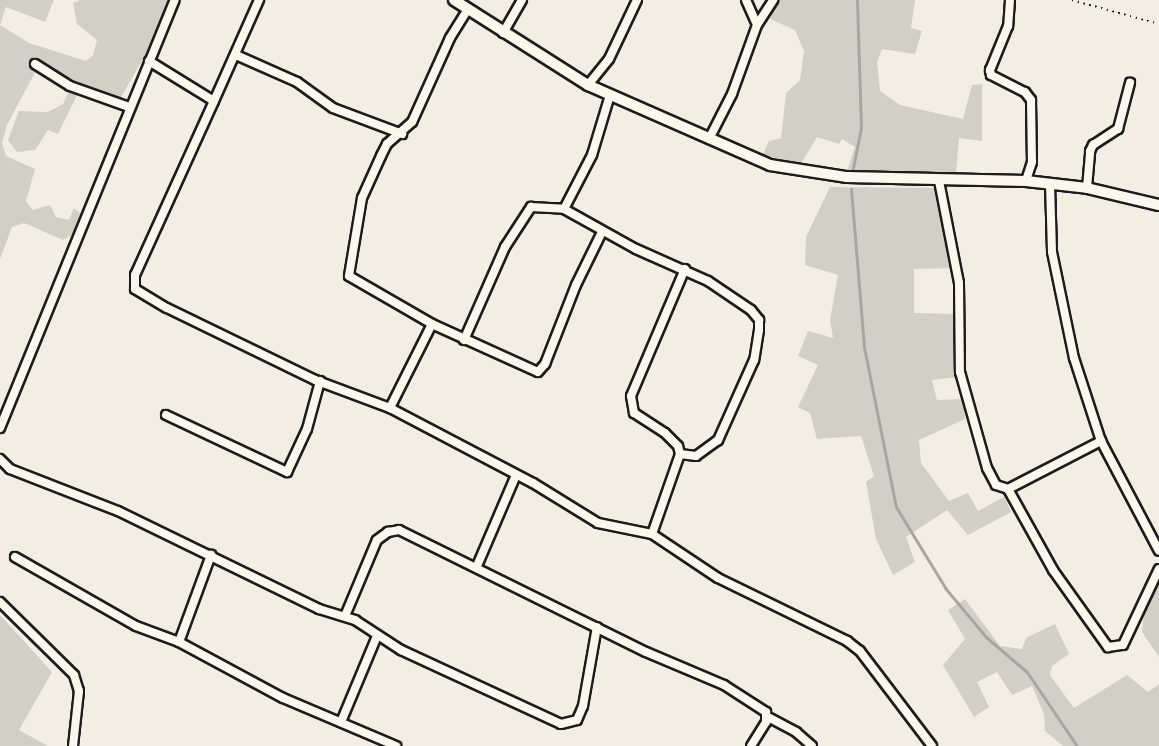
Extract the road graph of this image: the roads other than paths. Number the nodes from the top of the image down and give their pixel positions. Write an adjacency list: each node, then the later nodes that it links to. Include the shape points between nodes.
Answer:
1 (175, 0): 13 (street)
2 (259, 0): 12 (street)
3 (454, 0): 9 (street)
4 (522, 0): 11 (street)
5 (637, 0): 16 (street, via 609,58)
6 (746, 0): 10 (street)
7 (773, 0): 10 (street)
8 (1010, 0): 23 (street, via 1008,26 990,70 991,75 1025,92 1031,100 1032,162)
9 (468, 9): 11 (street); 20 (street, via 450,38 412,122)
10 (757, 25): 21 (street, via 732,94)
11 (503, 33): 16 (street)
12 (236, 55): 18 (street); 20 (street, via 297,82 333,108)
13 (149, 61): 18 (street); 19 (street)
14 (35, 64): 19 (street, via 70,86)
15 (1130, 83): 25 (street, via 1118,129 1090,151)
16 (588, 85): 17 (street)
17 (610, 95): 21 (street); 27 (street, via 592,155)
18 (214, 100): 32 (street, via 135,275 135,289 166,308)
19 (129, 107): 35 (street)
20 (402, 134): 30 (street, via 387,144 362,198 349,273 351,279)
21 (709, 139): 22 (street, via 791,170)
22 (939, 181): 23 (street); 40 (street, via 959,283 964,390 987,468 996,485)
23 (1026, 181): 24 (street)
24 (1050, 184): 25 (street); 36 (street, via 1052,252 1061,302)
25 (1087, 188): 26 (street)
26 (1159, 205)
27 (564, 209): 28 (street); 31 (street, via 534,206 526,210)
28 (602, 232): 29 (street); 31 (street, via 545,364 538,372)
29 (685, 269): 37 (street, via 640,370 630,407 678,446); 37 (street, via 751,310 759,320 759,330 754,360 718,440 696,456)
30 (432, 324): 31 (street); 33 (street)
31 (464, 340)
32 (320, 381): 33 (street); 34 (street, via 307,429 287,472)
33 (390, 408): 39 (street)
34 (166, 415)
35 (0, 428)
36 (1101, 441): 40 (street); 42 (street)
37 (680, 454): 41 (street)
38 (0, 459): 43 (street, via 10,470 118,511)
39 (516, 475): 41 (street, via 598,523); 45 (street)
40 (1008, 489): 46 (street, via 1053,570 1108,647 1123,645)
41 (652, 534): 58 (street, via 718,578 847,641 878,673)
42 (1159, 551)
43 (211, 555): 48 (street, via 320,609); 51 (street)
44 (15, 557): 51 (street, via 136,626)
45 (477, 566): 48 (street, via 412,535 388,532 377,540); 49 (street)
46 (1159, 569)
47 (0, 602): 54 (street, via 74,675 79,691)
48 (345, 616): 50 (street)
49 (597, 627): 50 (street, via 587,692 577,720 569,724 561,724); 52 (street, via 724,685)
50 (377, 636): 53 (street)
51 (179, 642): 53 (street, via 283,698)
52 (768, 717): 56 (street); 57 (street, via 791,728)
53 (341, 722): 55 (street)
54 (73, 746)
55 (396, 746)
56 (751, 746)
57 (812, 746)
58 (932, 746)

